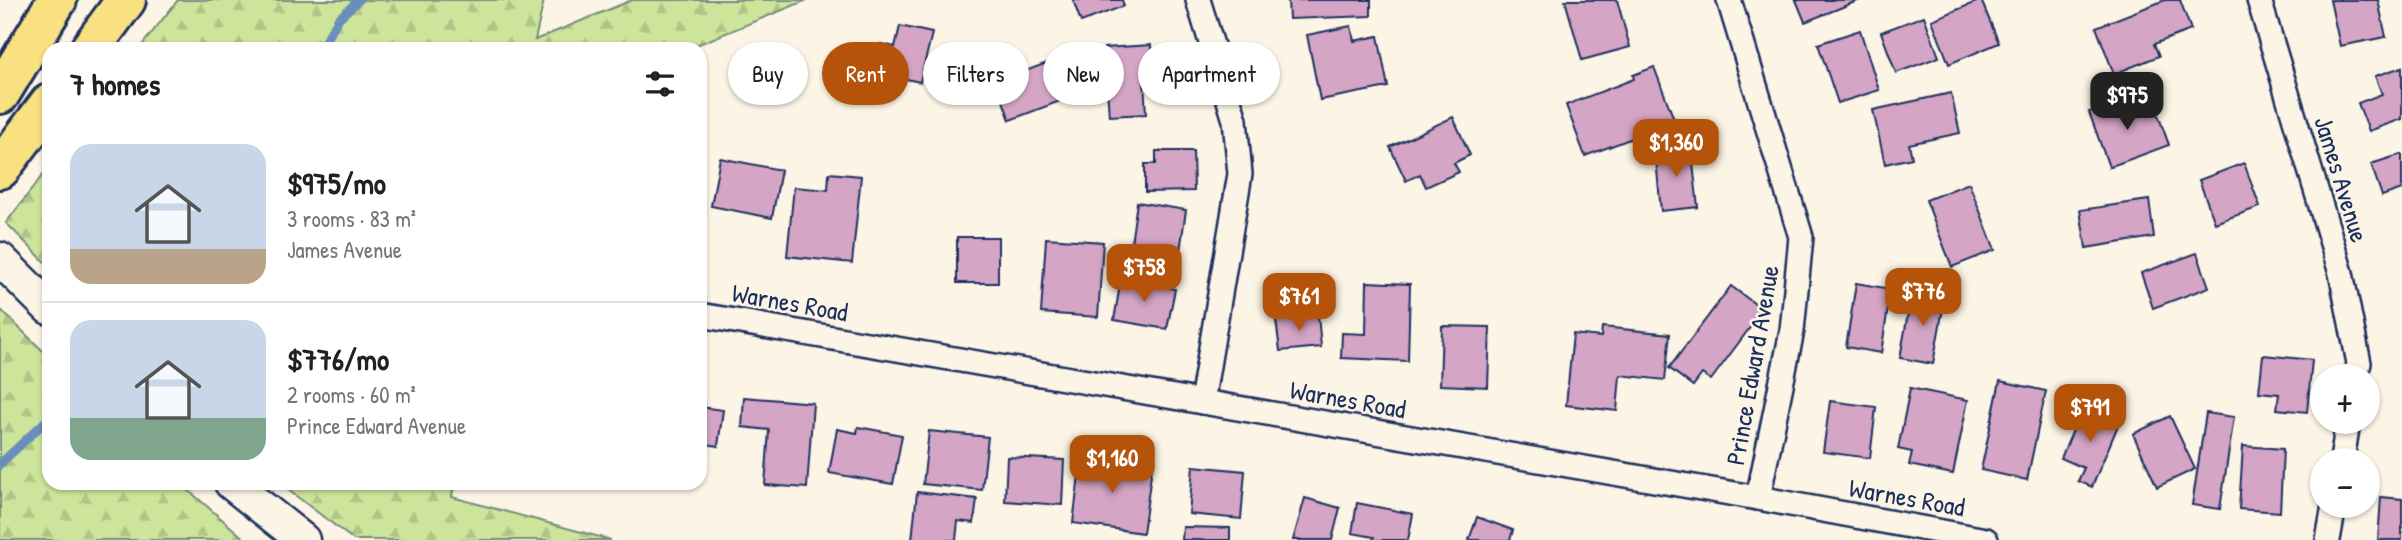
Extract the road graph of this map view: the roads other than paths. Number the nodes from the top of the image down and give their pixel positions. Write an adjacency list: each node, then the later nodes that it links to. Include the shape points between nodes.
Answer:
1 (57, 0): 7 (highway)
2 (126, 0): 6 (highway)
3 (1198, 0): 14 (street, via 1235,120 1240,174)
4 (1729, 0): 16 (street, Prince Edward Avenue, via 1801,237 1792,331)
5 (2259, 0): 13 (street, James Avenue, via 2341,273)
6 (95, 42)
7 (0, 94)
8 (42, 113): 9 (highway)
9 (0, 169)
10 (0, 259): 11 (main road)
11 (42, 301)
12 (707, 316): 14 (street, Warnes Road)
13 (2359, 364)
14 (1202, 402): 16 (street, Warnes Road)
15 (240, 490): 18 (main road)
16 (1758, 498): 19 (street, Warnes Road)
17 (2332, 518): 20 (street)
18 (303, 540)
19 (1986, 540)
20 (2328, 540)

